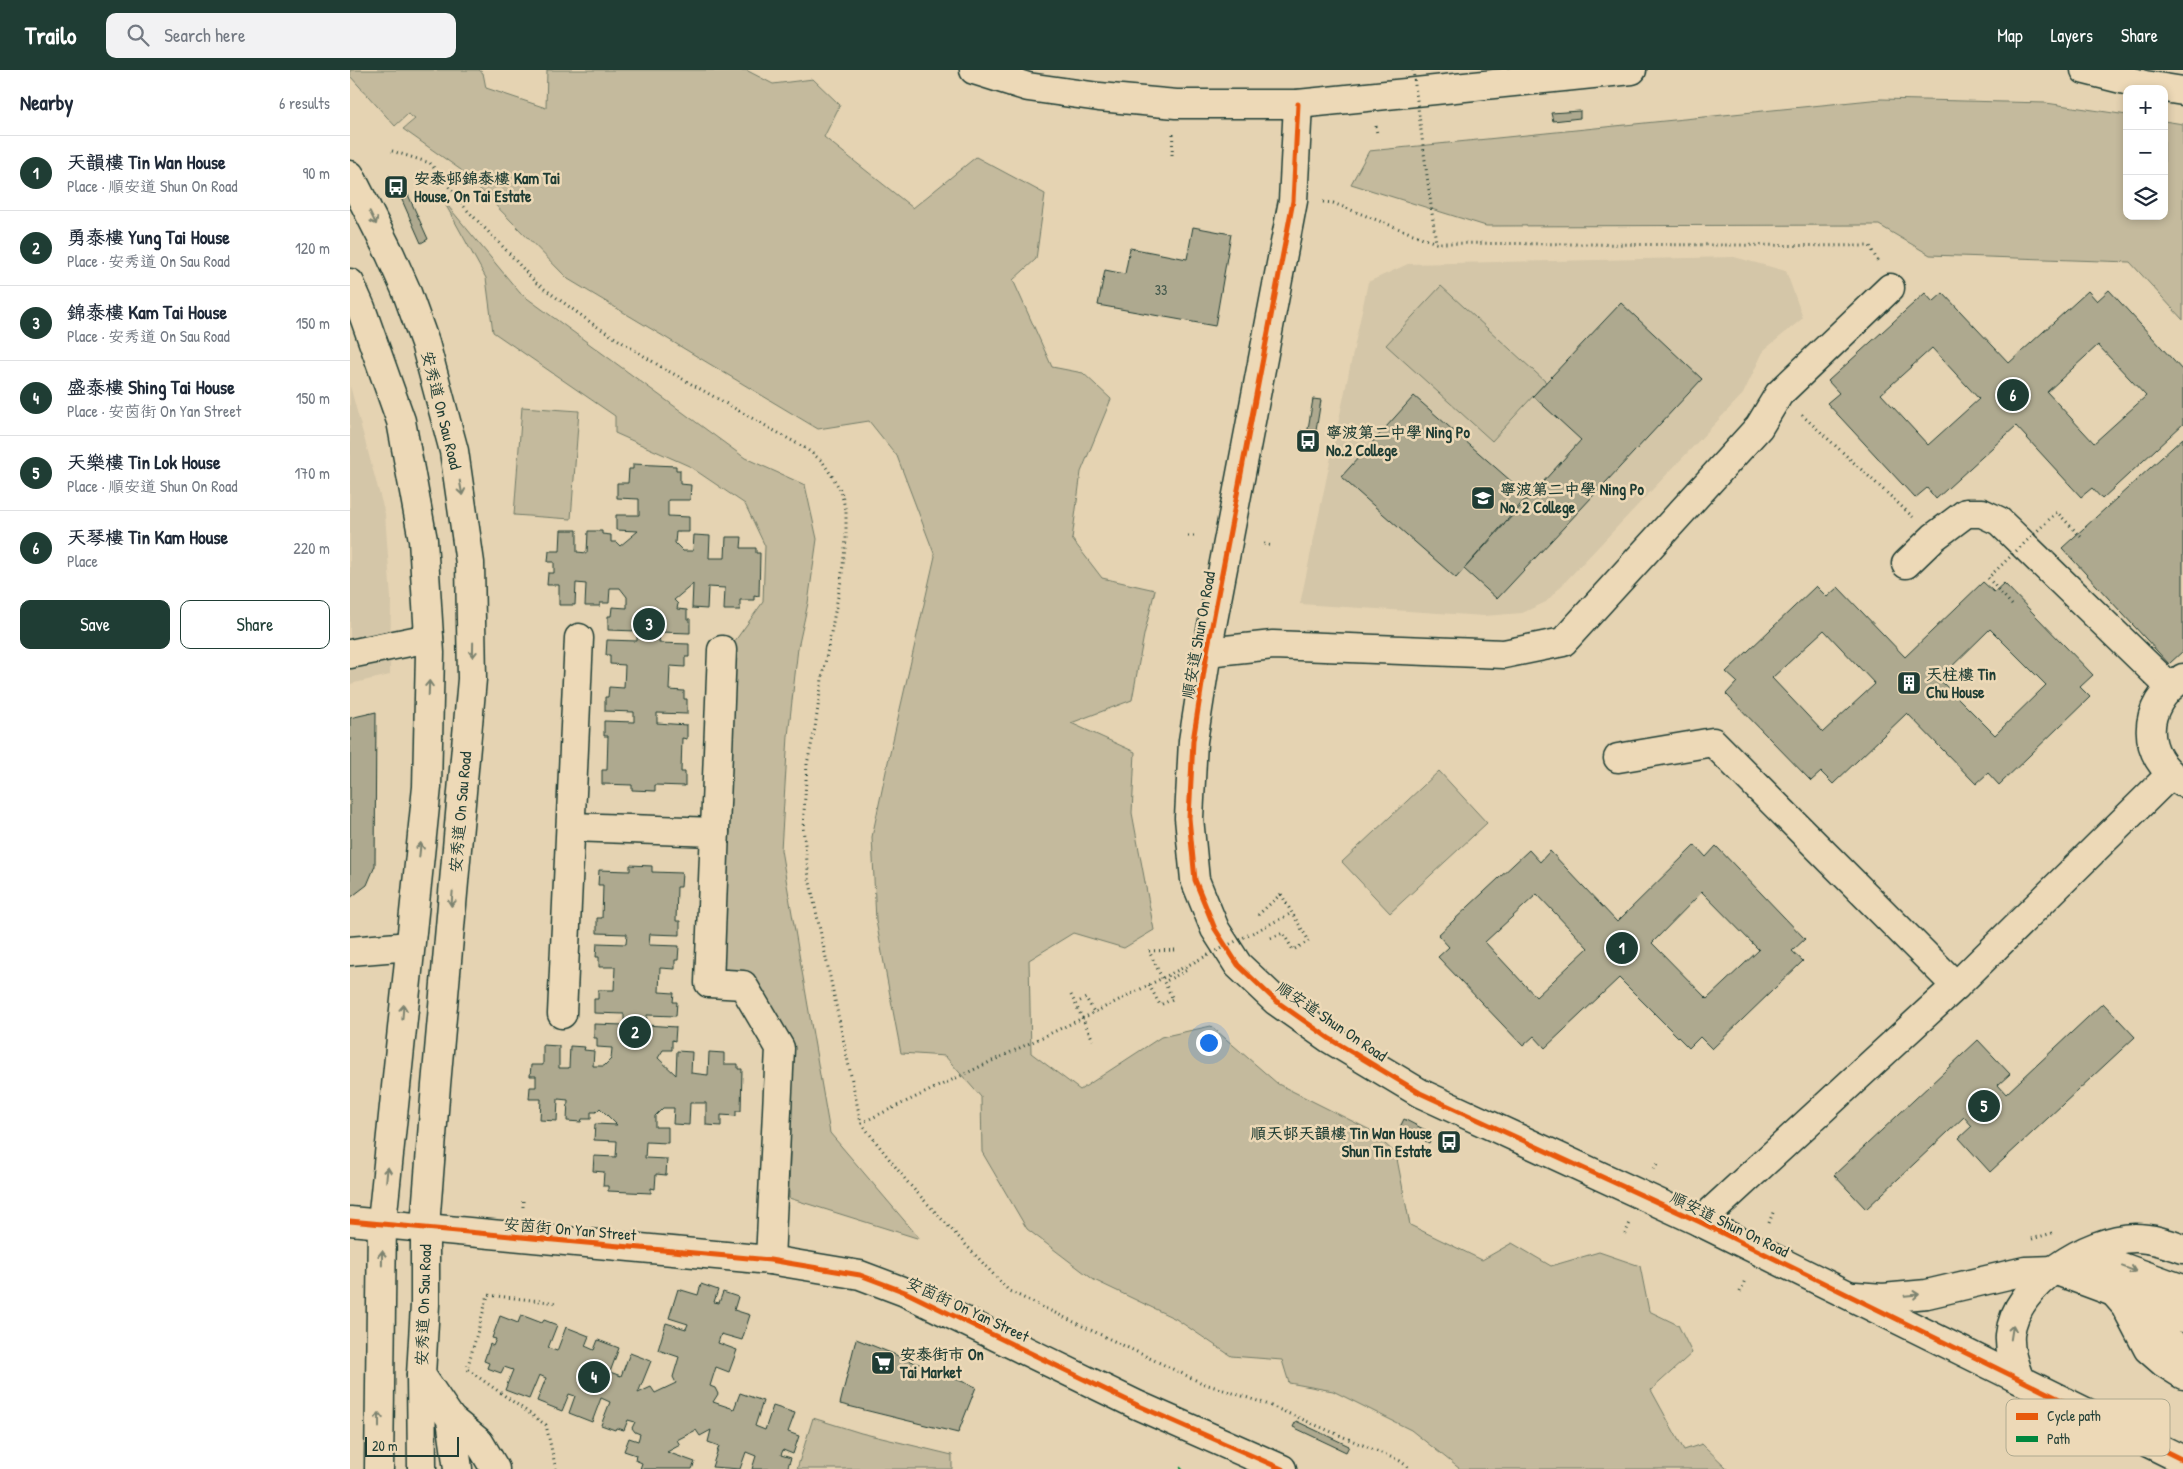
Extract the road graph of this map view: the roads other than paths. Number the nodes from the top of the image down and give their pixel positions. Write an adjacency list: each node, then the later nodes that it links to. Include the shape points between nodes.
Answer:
1 (974, 70): 5 (main road, via 1028,87 1100,97 1176,104)
2 (1632, 70): 5 (main road)
3 (2085, 70): 4 (main road, via 2145,85)
4 (2183, 90)
5 (1298, 104): 13 (main road, 順安道 Shun On Road, via 1293,201)
6 (350, 175): 27 (main road, 安秀道 On Sau Road, one-way to 27, via 390,254 425,343 454,451 470,563 472,679)
7 (350, 283): 10 (main road, via 401,422 423,540)
8 (1890, 288): 13 (main road, via 1779,394 1759,427 1563,642 1504,654 1273,645)
9 (1906, 564): 15 (main road, via 1966,513 1982,513 1999,521)
10 (429, 638): 14 (main road); 20 (main road, one-way to 10, via 427,787)
11 (579, 638): 18 (main road)
12 (722, 650): 19 (main road)
13 (1207, 652): 26 (main road, 順安道 Shun On Road, via 1193,741 1189,818 1195,880 1215,929 1238,965 1276,1000 1330,1039 1420,1093)
14 (350, 654)
15 (2176, 683): 17 (main road, via 2157,702 2151,721 2151,741 2158,760)
16 (1618, 758): 22 (main road, via 1713,742)
17 (2177, 779): 22 (main road)
18 (571, 827): 19 (main road); 23 (main road)
19 (715, 832): 30 (main road, via 709,983 743,985 780,1048)
20 (410, 946): 21 (main road); 25 (main road, one-way to 20)
21 (350, 951)
22 (1956, 986): 26 (main road)
23 (562, 1014)
24 (350, 1220): 25 (main road, 安茵街 On Yan Street)
25 (382, 1222): 27 (main road, 安茵街 On Yan Street); 45 (main road, one-way to 25)
26 (1700, 1222): 34 (main road, 順安道 Shun On Road)
27 (426, 1226): 30 (main road, 安茵街 On Yan Street); 38 (main road, 安秀道 On Sau Road)
28 (2183, 1249): 29 (main road, via 2159,1240 2135,1238 2108,1242)
29 (2083, 1253): 31 (main road); 32 (main road, one-way to 32)
30 (770, 1260): 49 (main road, 安茵街 On Yan Street, via 860,1275 905,1292 1137,1404)
31 (2054, 1270): 33 (main road); 34 (main road, one-way to 31, via 1883,1298 1926,1294 2025,1271); 40 (main road, one-way to 31, via 2010,1347 2013,1324 2032,1289)
32 (2183, 1289)
33 (2112, 1290): 35 (main road); 36 (main road)
34 (1846, 1295): 40 (main road, 順安道 Shun On Road)
35 (2183, 1318)
36 (2132, 1319): 37 (main road); 39 (main road, via 2148,1348)
37 (2183, 1350)
38 (421, 1375): 42 (main road); 46 (main road, 安秀道 On Sau Road)
39 (2183, 1375)
40 (2020, 1380): 41 (main road, 順安道 Shun On Road)
41 (2059, 1399)
42 (451, 1419): 47 (main road); 48 (main road, via 479,1442)
43 (2170, 1454): 44 (main road, 順安道 Shun On Road)
44 (2183, 1460)
45 (379, 1469)
46 (422, 1469)
47 (458, 1469)
48 (495, 1469)
49 (1282, 1469)

